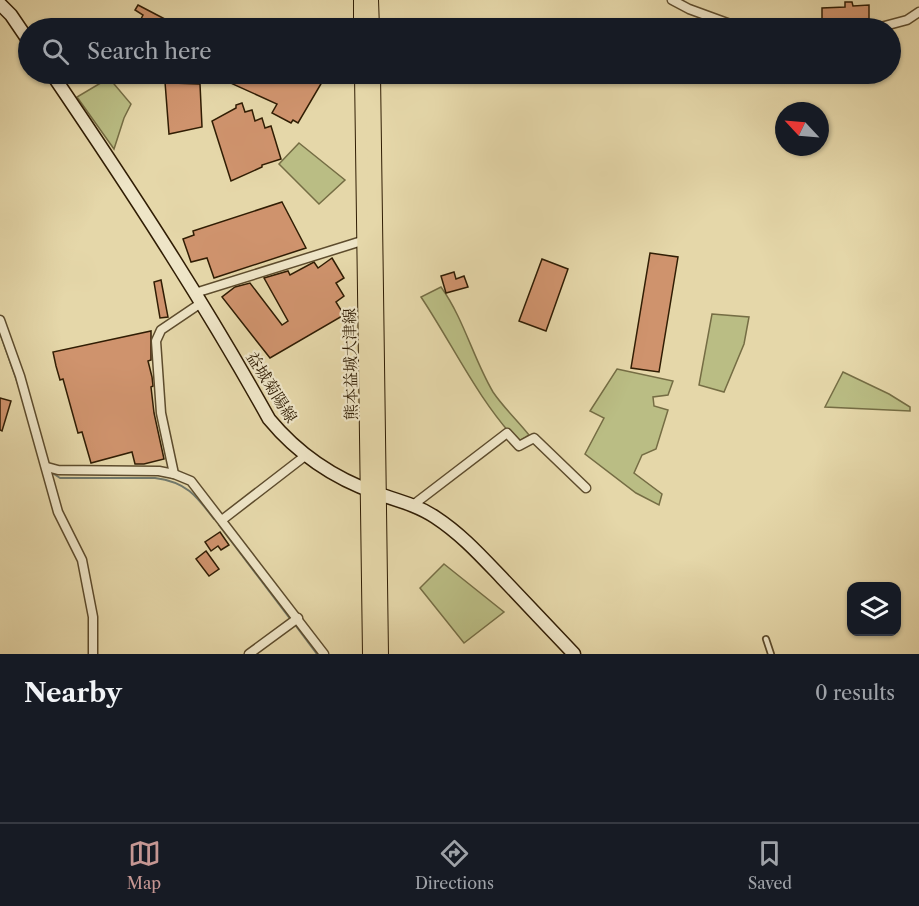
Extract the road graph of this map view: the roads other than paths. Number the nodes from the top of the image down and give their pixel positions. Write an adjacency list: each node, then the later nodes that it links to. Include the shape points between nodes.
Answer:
1 (361, 0): 6 (main road)
2 (371, 0): 7 (main road)
3 (672, 0): 8 (street)
4 (0, 4): 10 (main road)
5 (919, 12): 9 (street)
6 (361, 18)
7 (372, 18)
8 (714, 18)
9 (901, 22)
10 (18, 25)
11 (59, 84): 15 (main road, 益城菊陽線)
12 (362, 84): 14 (main road, 熊本益城大津線)
13 (373, 84): 21 (main road, 熊本益城大津線)
14 (365, 240): 15 (street); 21 (main road, 熊本益城大津線)
15 (198, 298): 17 (main road, 益城菊陽線, via 269,419); 19 (street, via 161,330 156,341 161,412)
16 (0, 320): 18 (street)
17 (305, 456): 21 (main road, 益城菊陽線, via 328,472); 23 (street)
18 (46, 467): 19 (street); 26 (street, via 58,513 82,560 93,617)
19 (174, 474): 23 (street, via 191,481)
20 (586, 488): 22 (street, via 534,438 519,446 507,433)
21 (373, 492): 22 (main road, 益城菊陽線); 29 (main road, 熊本益城大津線); 30 (main road, 熊本益城大津線)
22 (413, 506): 31 (main road, 益城菊陽線, via 453,528 473,546)
23 (222, 520): 24 (street)
24 (298, 618): 27 (street); 28 (street)
25 (766, 639): 32 (lane)
26 (93, 654)
27 (249, 654)
28 (324, 654)
29 (370, 654)
30 (381, 654)
31 (574, 654)
32 (771, 654)

